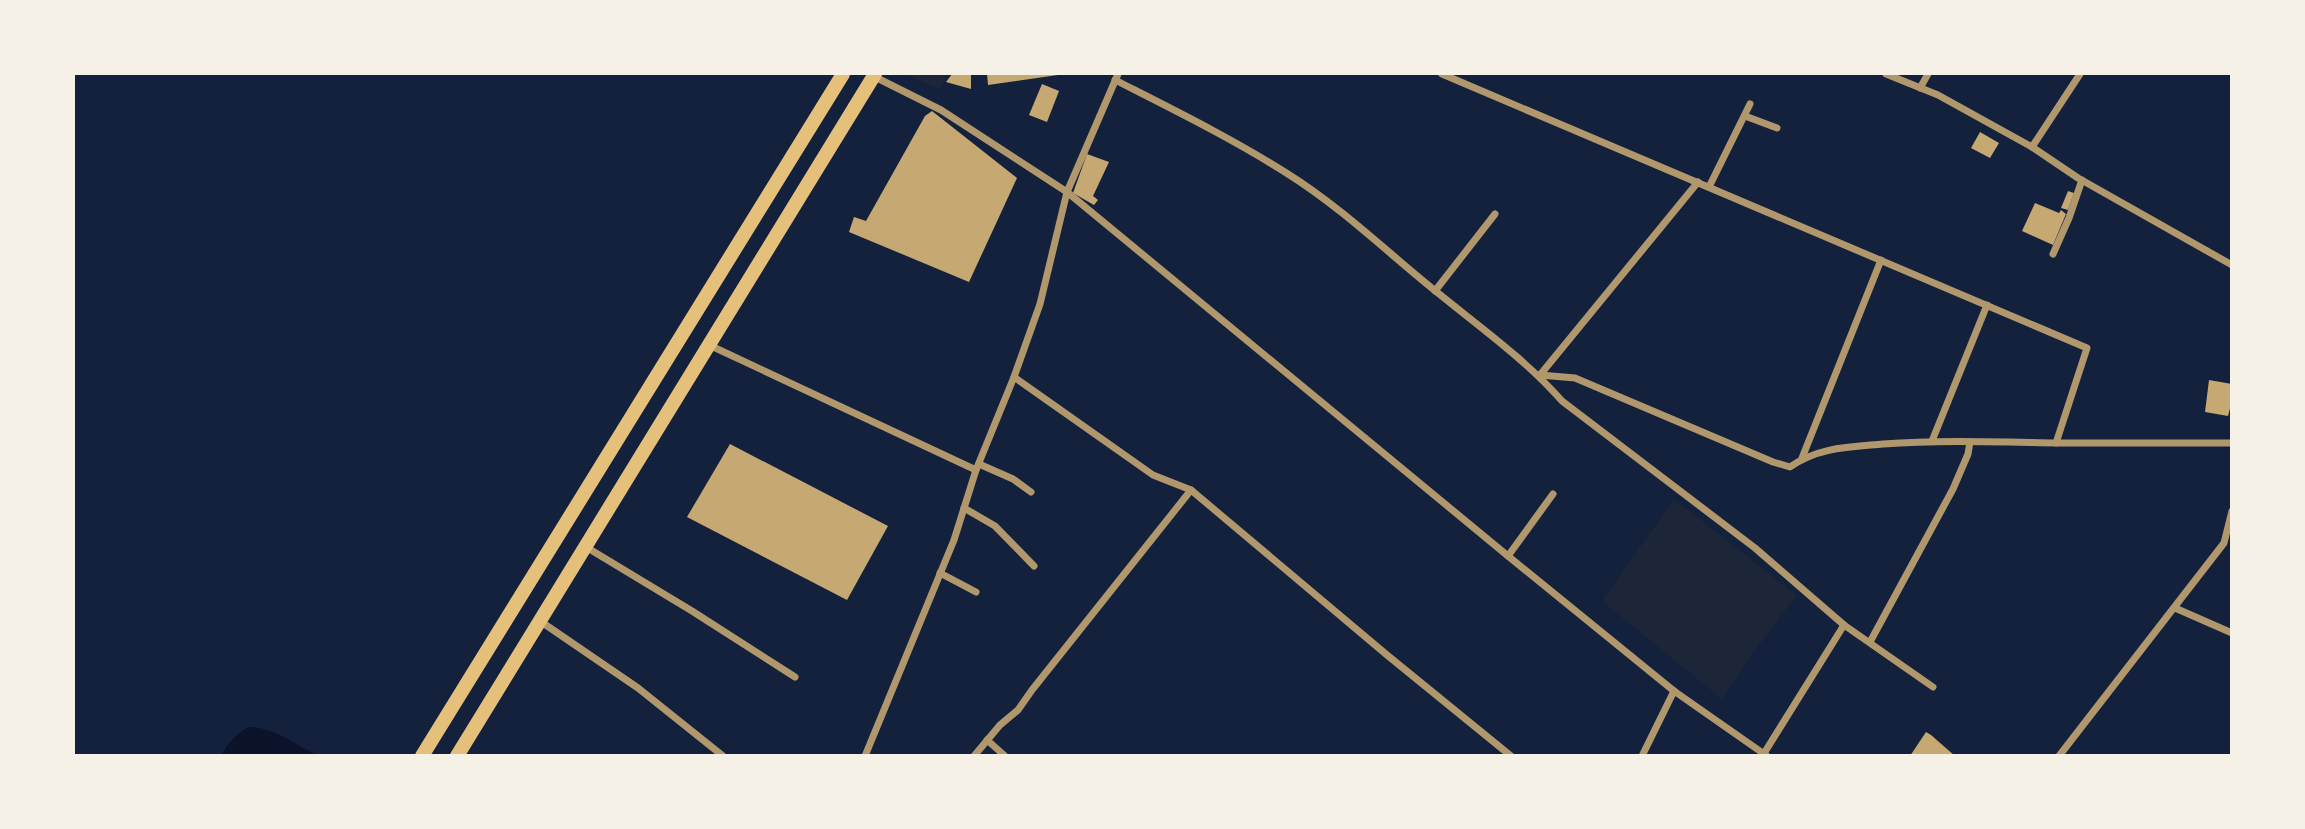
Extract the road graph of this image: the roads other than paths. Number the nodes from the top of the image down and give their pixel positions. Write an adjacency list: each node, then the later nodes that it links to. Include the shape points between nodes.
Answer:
1 (843, 74): 53 (highway)
2 (872, 74): 16 (street, via 941,110); 23 (highway)
3 (1442, 74): 14 (street)
4 (1886, 74): 8 (street)
5 (1928, 74): 8 (street)
6 (2080, 74): 12 (street)
7 (1117, 77): 16 (street); 21 (street, via 1289,175 1351,219)
8 (1920, 88): 12 (street)
9 (1750, 104): 10 (street)
10 (1745, 116): 11 (street); 15 (street)
11 (1777, 128)
12 (2032, 147): 13 (street)
13 (2082, 180): 18 (street); 20 (street)
14 (1698, 182): 15 (street); 24 (street)
15 (1709, 187): 19 (street)
16 (1067, 192): 25 (street, via 1040,304); 39 (street)
17 (1496, 214): 21 (street)
18 (2053, 254)
19 (1881, 260): 22 (street); 30 (street)
20 (2231, 265)
21 (1435, 290): 24 (street)
22 (1987, 305): 26 (street); 28 (street, via 2087,348)
23 (709, 345): 31 (street); 38 (highway)
24 (1540, 375): 30 (street, via 1575,378 1773,462 1790,467); 45 (street, via 1562,401 1755,548)
25 (1014, 377): 31 (street); 32 (street, via 1153,475)
26 (1933, 441): 27 (street); 30 (street, via 1830,449)
27 (1970, 442): 28 (street); 47 (street, via 1953,489)
28 (2056, 443): 29 (street)
29 (2231, 443)
30 (1802, 458)
31 (977, 467): 33 (street); 35 (street)
32 (1191, 490): 51 (street, via 1018,710); 59 (street)
33 (1031, 492)
34 (1553, 494): 39 (street)
35 (964, 508): 40 (street, via 995,526); 41 (street)
36 (2231, 511): 37 (street)
37 (2228, 545): 43 (street)
38 (585, 546): 44 (highway); 48 (street)
39 (1508, 556): 50 (street)
40 (1034, 566)
41 (940, 573): 42 (street); 56 (street)
42 (976, 593)
43 (2175, 608): 46 (street); 61 (street)
44 (540, 621): 54 (highway); 55 (street, via 638,688)
45 (1844, 625): 47 (street); 52 (street)
46 (2231, 633)
47 (1870, 642): 49 (street)
48 (795, 677)
49 (1933, 687)
50 (1675, 691): 52 (street); 60 (street)
51 (987, 740): 57 (street); 58 (street)
52 (1764, 754)
53 (422, 755)
54 (457, 755)
55 (723, 755)
56 (865, 755)
57 (974, 755)
58 (1005, 755)
59 (1511, 755)
60 (1642, 755)
61 (2059, 755)

